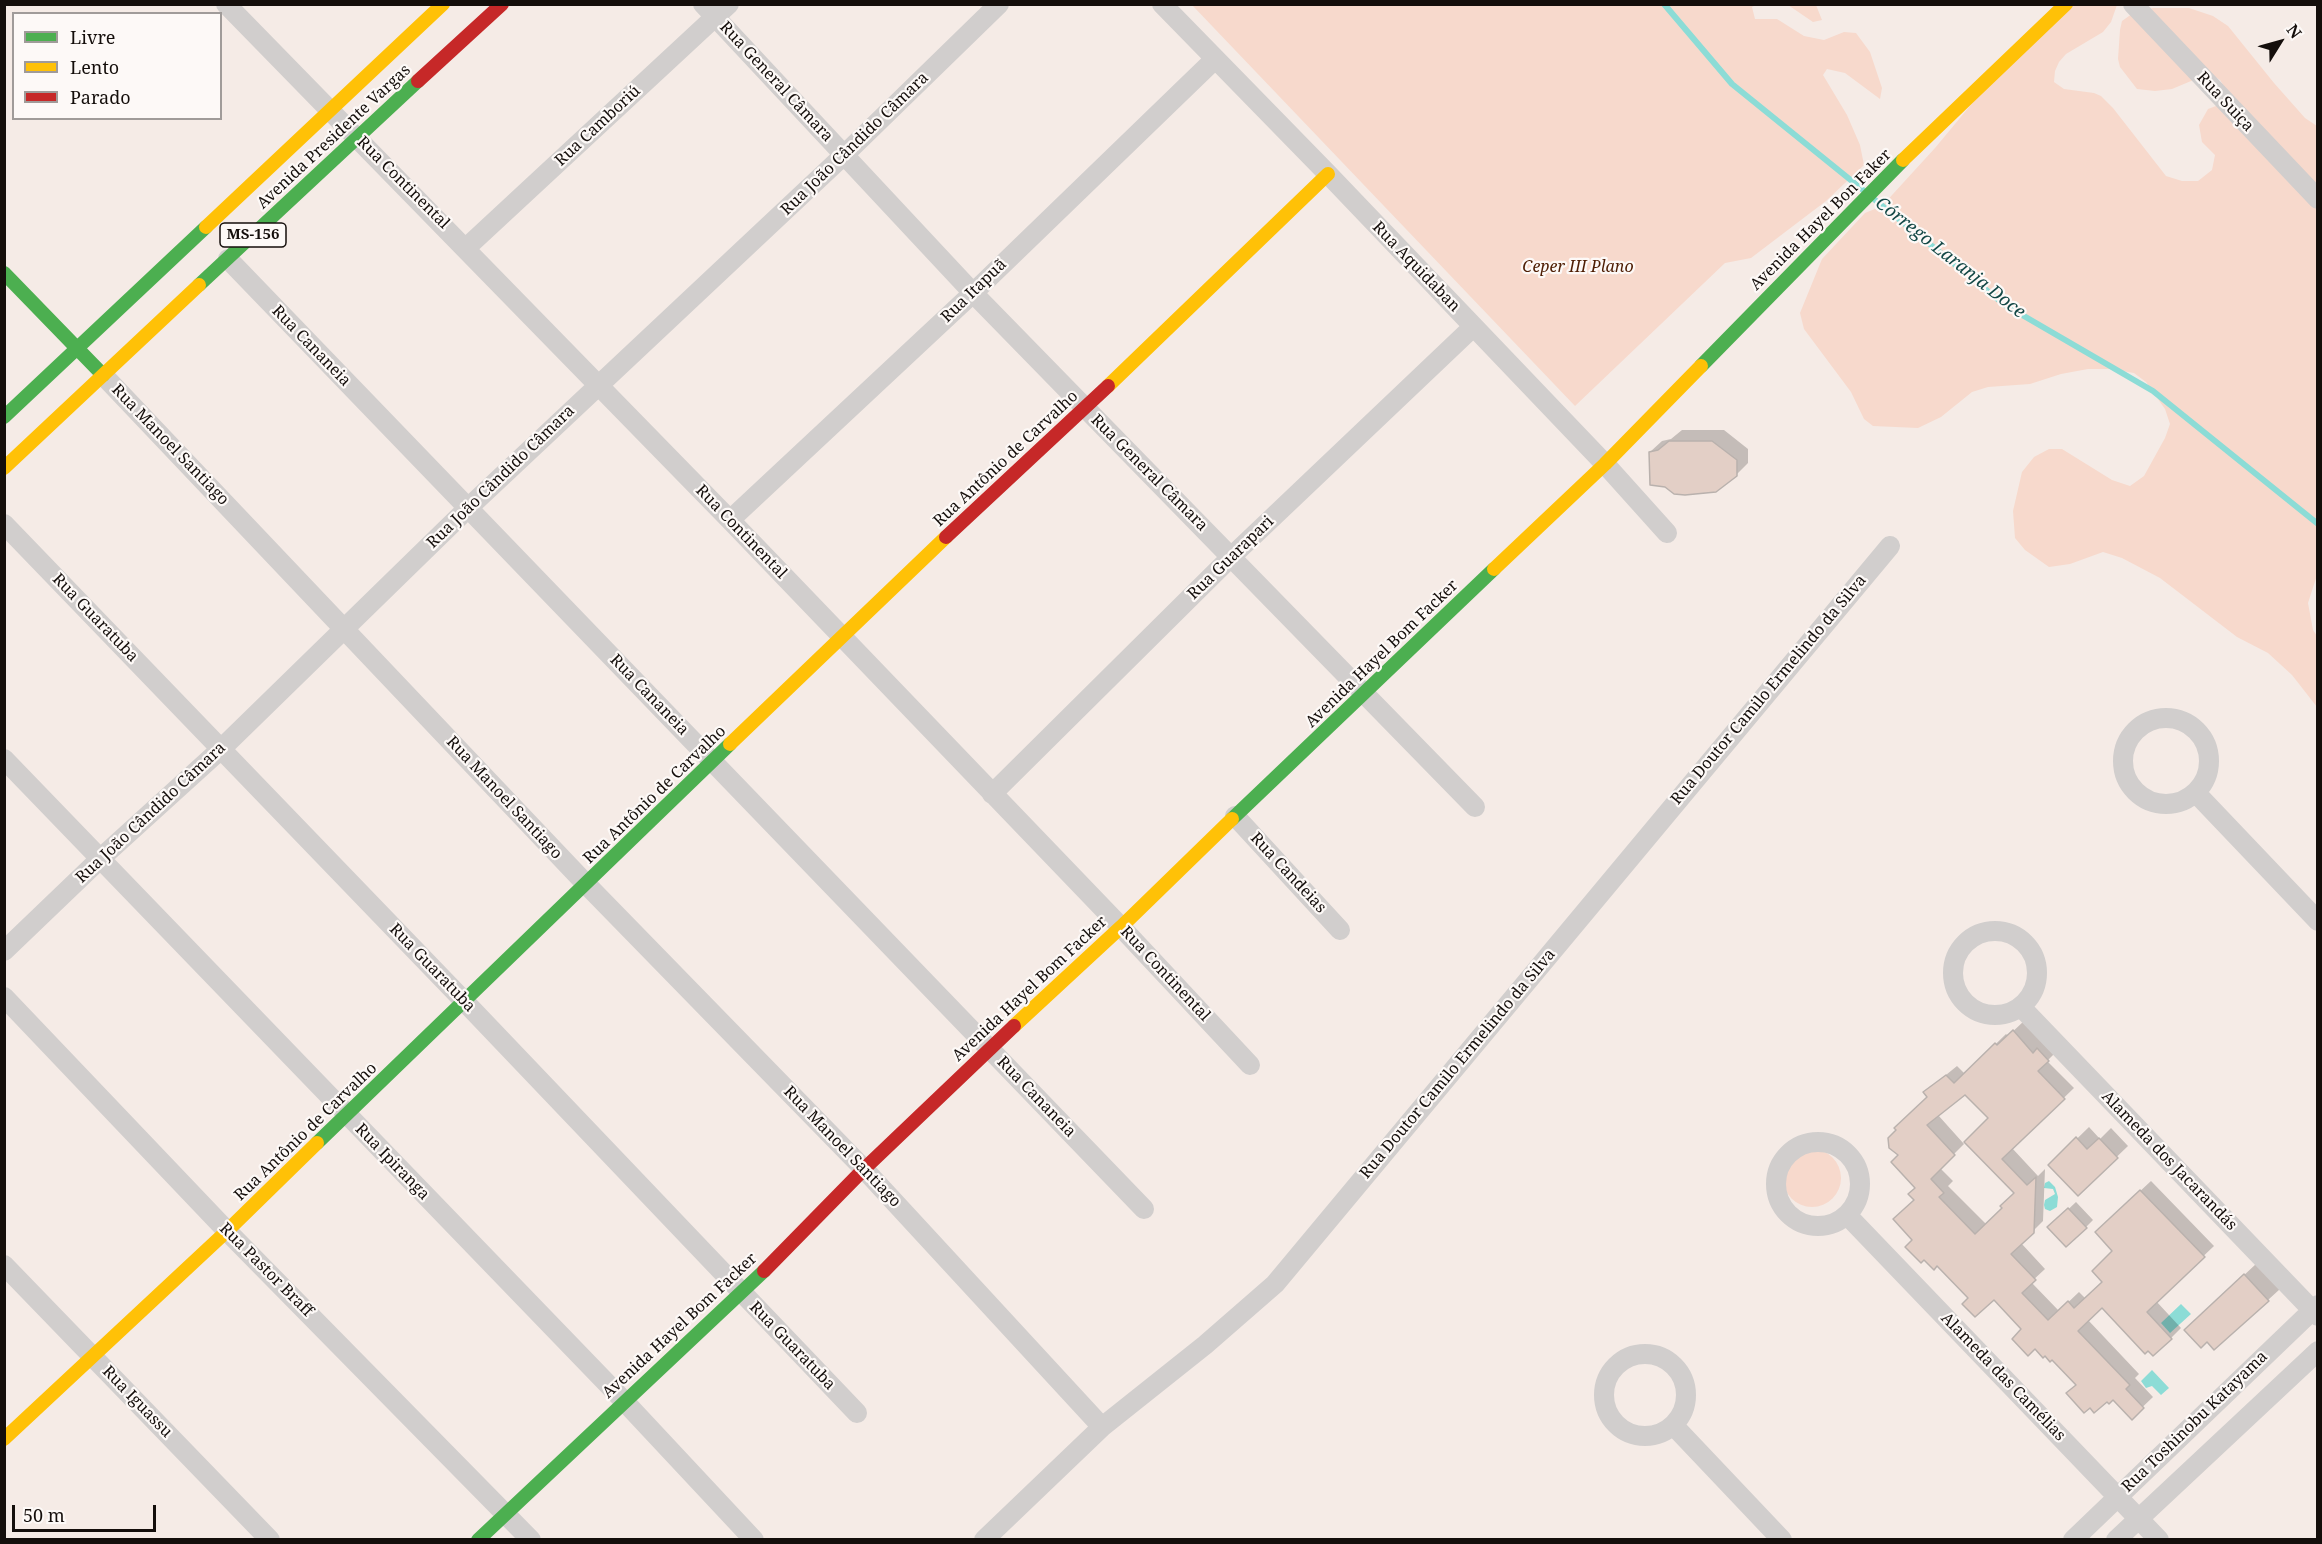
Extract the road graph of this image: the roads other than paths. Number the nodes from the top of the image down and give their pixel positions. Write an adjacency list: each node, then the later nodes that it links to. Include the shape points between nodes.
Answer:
1 (226, 4): 10 (street, Rua Continental)
2 (443, 4): 10 (street, Avenida Presidente Vargas)
3 (502, 4): 11 (street, Avenida Presidente Vargas / MS-156)
4 (999, 4): 12 (street, Rua João Cândido Câmara)
5 (1162, 4): 9 (street, Rua Aquidaban)
6 (2066, 4): 25 (street, Avenida Hayel Bon Faker, via 1889,173)
7 (2133, 4): 14 (street, Rua Suiça)
8 (716, 9): 12 (street, Rua General Câmara); 15 (street, Rua Camboriú)
9 (1215, 59): 13 (street, Rua Aquidaban); 18 (street, Rua Itapuã)
10 (332, 110): 11 (street, Rua Continental); 20 (street, Avenida Presidente Vargas)
11 (357, 137): 15 (street, Rua Continental); 16 (street, Avenida Presidente Vargas / MS-156)
12 (844, 155): 18 (street, Rua General Câmara); 22 (street, Rua João Cândido Câmara)
13 (1328, 174): 19 (street, Rua Aquidaban); 23 (street, Rua Antônio de Carvalho)
14 (2318, 198)
15 (466, 248): 22 (street, Rua Continental)
16 (228, 259): 21 (street, Avenida Presidente Vargas / MS-156); 27 (street, Rua Cananeia)
17 (4, 273): 20 (street, Rua Manoel Santiago)
18 (973, 293): 23 (street, Rua General Câmara); 28 (street, Rua Itapuã)
19 (1473, 327): 25 (street, Rua Aquidaban); 32 (street, Rua Guarapari)
20 (78, 348): 21 (street, Rua Manoel Santiago); 24 (street, Avenida Presidente Vargas)
21 (103, 375): 26 (street, Avenida Presidente Vargas / MS-156); 33 (street, Rua Manoel Santiago)
22 (597, 385): 27 (street, Rua João Cândido Câmara); 28 (street, Rua Continental)
23 (1085, 408): 32 (street, Rua General Câmara); 34 (street, Rua Antônio de Carvalho)
24 (4, 417)
25 (1605, 464): 30 (street, Rua Aquidaban); 35 (street, Avenida Hayel Bom Facker)
26 (4, 468)
27 (467, 509): 33 (street, Rua João Cândido Câmara); 38 (street, Rua Cananeia)
28 (730, 520): 34 (street, Rua Continental)
29 (4, 525): 36 (street, Rua Guaratuba)
30 (1667, 533)
31 (1890, 546): 67 (street, Rua Doutor Camilo Ermelindo da Silva, via 1275,1284 1205,1346)
32 (1231, 557): 35 (street, Rua General Câmara); 40 (street, Rua Guarapari)
33 (345, 629): 36 (street, Rua João Cândido Câmara); 44 (street, Rua Manoel Santiago)
34 (841, 636): 38 (street, Rua Antônio de Carvalho); 40 (street, Rua Continental)
35 (1364, 694): 41 (street, Rua General Câmara); 42 (street, Avenida Hayel Bom Facker)
36 (221, 749): 43 (street, Rua João Cândido Câmara); 50 (street, Rua Guaratuba)
37 (4, 759): 43 (street, Rua Ipiranga)
38 (713, 761): 44 (street, Rua Antônio de Carvalho); 52 (street, Rua Cananeia)
39 (2196, 793): 39 (street, via 2204,782 2209,762 2205,741 2197,730 2179,720 2158,718 2134,731 2123,758 2124,772 2136,791 2155,803 2169,804); 45 (street)
40 (992, 794): 46 (street, Rua Continental)
41 (1475, 807)
42 (1235, 816): 46 (street, Avenida Hayel Bom Facker); 47 (street, Rua Candeias)
43 (100, 858): 48 (street, Rua João Cândido Câmara); 54 (street, Rua Ipiranga)
44 (586, 884): 50 (street, Rua Antônio de Carvalho); 55 (street, Rua Manoel Santiago)
45 (2318, 921)
46 (1121, 927): 52 (street, Avenida Hayel Bom Facker); 53 (street, Rua Continental)
47 (1340, 930)
48 (4, 951)
49 (4, 997): 58 (street, Rua Pastor Braff)
50 (464, 1001): 54 (street, Rua Antônio de Carvalho); 60 (street, Rua Guaratuba)
51 (2021, 1006): 51 (street, via 2031,996 2037,976 2033,955 2025,943 2000,931 1973,937 1962,946 1953,971 1955,985 1970,1007 1996,1015); 61 (street, Alameda dos Jacarandás)
52 (989, 1049): 55 (street, Avenida Hayel Bom Facker); 56 (street, Rua Cananeia)
53 (1250, 1065)
54 (347, 1116): 58 (street, Rua Antônio de Carvalho); 64 (street, Rua Ipiranga)
55 (864, 1169): 60 (street, Avenida Hayel Bom Facker); 67 (street, Rua Manoel Santiago)
56 (1144, 1209)
57 (1847, 1215): 57 (street, via 1860,1191 1856,1164 1848,1153 1823,1142 1810,1142 1786,1156 1779,1168 1777,1189 1784,1209 1794,1219 1822,1226); 69 (street, Alameda das Camélias)
58 (227, 1231): 63 (street, Rua Antônio de Carvalho); 70 (street, Rua Pastor Braff)
59 (4, 1265): 63 (street, Rua Iguassu)
60 (741, 1294): 64 (street, Avenida Hayel Bom Facker); 65 (street, Rua Guaratuba)
61 (2316, 1311): 69 (street, Rua Toshinobu Katayama)
62 (2318, 1351): 71 (street, Rua Toshinobu Katayama)
63 (92, 1356): 68 (street, Rua Antônio de Carvalho); 72 (street, Rua Iguassu)
64 (624, 1401): 70 (street, Avenida Hayel Bom Facker); 75 (street, Rua Ipiranga)
65 (857, 1413)
66 (1674, 1426): 66 (street, via 1687,1401 1681,1373 1652,1354 1631,1356 1619,1363 1605,1386 1607,1412 1614,1423 1624,1431 1644,1437); 77 (street)
67 (1102, 1427): 76 (street, Rua Doutor Camilo Ermelindo da Silva)
68 (4, 1439)
69 (2118, 1497): 71 (street, Alameda das Camélias); 78 (street, Rua Toshinobu Katayama)
70 (506, 1513): 73 (street, Avenida Hayel Bom Facker); 74 (street, Rua Pastor Braff)
71 (2138, 1518): 79 (street, Rua Toshinobu Katayama); 80 (street, Alameda das Camélias)
72 (270, 1539)
73 (478, 1539)
74 (531, 1539)
75 (754, 1539)
76 (984, 1539)
77 (1782, 1539)
78 (2073, 1539)
79 (2116, 1539)
80 (2159, 1539)

